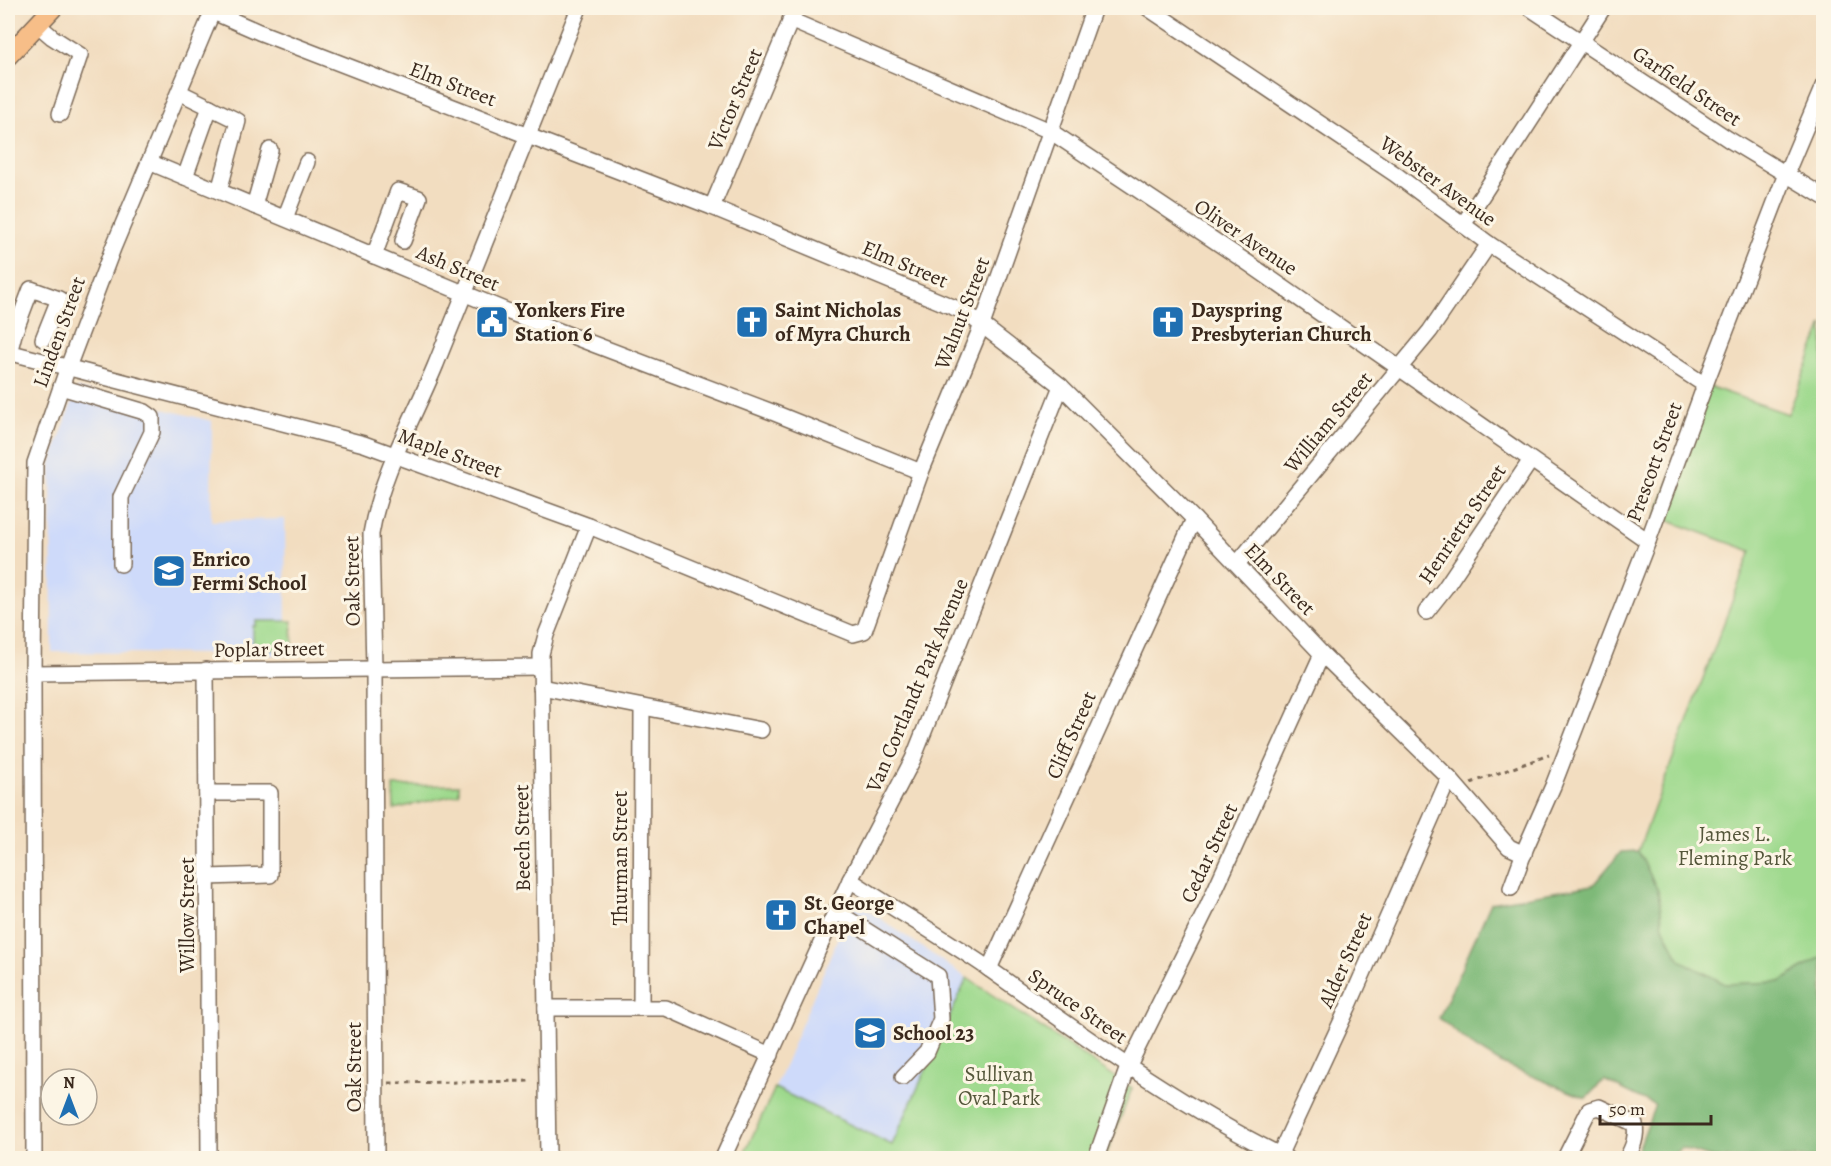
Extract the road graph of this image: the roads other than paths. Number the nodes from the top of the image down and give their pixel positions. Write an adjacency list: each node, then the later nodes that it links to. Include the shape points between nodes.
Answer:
1 (53, 8): 9 (main road)
2 (579, 8): 17 (street, Oak Street)
3 (1094, 8): 16 (street, Walnut Street)
4 (1148, 8): 28 (street, Webster Avenue, via 1395,174)
5 (1530, 8): 10 (street, Garfield Street)
6 (1603, 8): 10 (street)
7 (210, 9): 13 (street, Linden Street); 17 (street, Elm Street)
8 (793, 14): 16 (street, Oliver Avenue); 26 (street, Victor Street)
9 (37, 24): 11 (main road); 15 (street, via 80,55)
10 (1582, 41): 21 (street, Garfield Street); 28 (street)
11 (8, 56)
12 (1824, 84): 21 (street, Prescott Street)
13 (178, 92): 14 (street); 19 (street, Linden Street)
14 (210, 107): 22 (street); 23 (street, via 238,121)
15 (60, 114)
16 (1050, 131): 33 (street, Walnut Street); 37 (street, Oliver Avenue)
17 (528, 135): 26 (street, Elm Street); 32 (street, Oak Street)
18 (270, 150): 25 (street)
19 (149, 162): 22 (street, Ash Street); 36 (street, Linden Street)
20 (307, 162): 27 (street)
21 (1786, 174): 24 (street, Garfield Street); 38 (street, Prescott Street)
22 (185, 177): 23 (street, Ash Street)
23 (219, 191): 25 (street, Ash Street)
24 (1824, 197)
25 (254, 206): 27 (street, Ash Street)
26 (712, 207): 33 (street, Elm Street, via 965,312)
27 (285, 218): 31 (street, Ash Street)
28 (1463, 225): 30 (street, Webster Avenue)
29 (403, 241): 31 (street, via 419,198 398,191)
30 (1488, 244): 37 (street, William Street, via 1430,331); 38 (street, Webster Avenue)
31 (374, 256): 32 (street, Ash Street)
32 (465, 294): 41 (street, Oak Street); 43 (street, Ash Street)
33 (982, 325): 39 (street, Elm Street); 43 (street, Walnut Street)
34 (43, 339): 35 (street, via 59,299 31,289)
35 (8, 353): 36 (street, Maple Street)
36 (68, 367): 40 (street, Linden Street); 41 (street, Maple Street)
37 (1400, 368): 42 (street, Oliver Avenue); 48 (street, William Street)
38 (1705, 385): 46 (street, Prescott Street)
39 (1060, 386): 44 (street, Elm Street); 63 (street, Van Cortlandt Park Avenue, via 913,759)
40 (61, 387): 47 (street, via 152,417 152,432 121,497); 55 (street, Linden Street, via 35,463)
41 (394, 455): 45 (street, Maple Street); 53 (street, Oak Street, via 371,534)
42 (1531, 460): 46 (street, Oliver Avenue); 49 (street, Henrietta Street)
43 (921, 472): 50 (street, Walnut Street)
44 (1194, 519): 48 (street, Elm Street); 66 (street, Cliff Street)
45 (589, 526): 50 (street, Maple Street, via 853,634); 52 (street, Beech Street, via 546,635)
46 (1648, 541): 61 (street, Prescott Street)
47 (122, 564)
48 (1236, 564): 51 (street, Elm Street)
49 (1426, 612)
50 (864, 632)
51 (1322, 654): 59 (street, Elm Street); 70 (street, Cedar Street, via 1206,910)
52 (541, 667): 53 (street, Poplar Street); 56 (street, Beech Street)
53 (374, 669): 54 (street, Poplar Street); 75 (street, Oak Street)
54 (206, 670): 55 (street, Poplar Street); 60 (street, Willow Street)
55 (33, 673): 73 (street, Linden Street)
56 (541, 687): 57 (street); 67 (street, Beech Street)
57 (642, 707): 58 (street); 68 (street, Thurman Street)
58 (761, 730)
59 (1453, 783): 61 (street, Elm Street, via 1509,847); 72 (street, Alder Street)
60 (207, 793): 62 (street, Willow Street); 62 (street, via 270,793 270,875)
61 (1524, 854): 64 (street, Prescott Street)
62 (207, 877): 74 (street, Willow Street)
63 (850, 880): 65 (street, Van Cortlandt Park Avenue); 66 (street, Spruce Street)
64 (1511, 888)
65 (837, 912): 69 (street, Van Cortlandt Park Avenue); 71 (street, via 938,976 940,1019 927,1052)
66 (989, 969): 70 (street, Spruce Street)
67 (546, 1008): 68 (street); 76 (street, Beech Street)
68 (641, 1008): 69 (street, via 671,1010)
69 (771, 1055): 77 (street, Van Cortlandt Park Avenue)
70 (1128, 1067): 72 (street, Spruce Street); 78 (street, Cedar Street)
71 (903, 1077)
72 (1281, 1157)
73 (34, 1158)
74 (209, 1158)
75 (376, 1158)
76 (548, 1158)
77 (723, 1158)
78 (1096, 1158)
79 (1565, 1158): 80 (street, via 1589,1110 1599,1107 1635,1124 1636,1134)
80 (1627, 1158)

